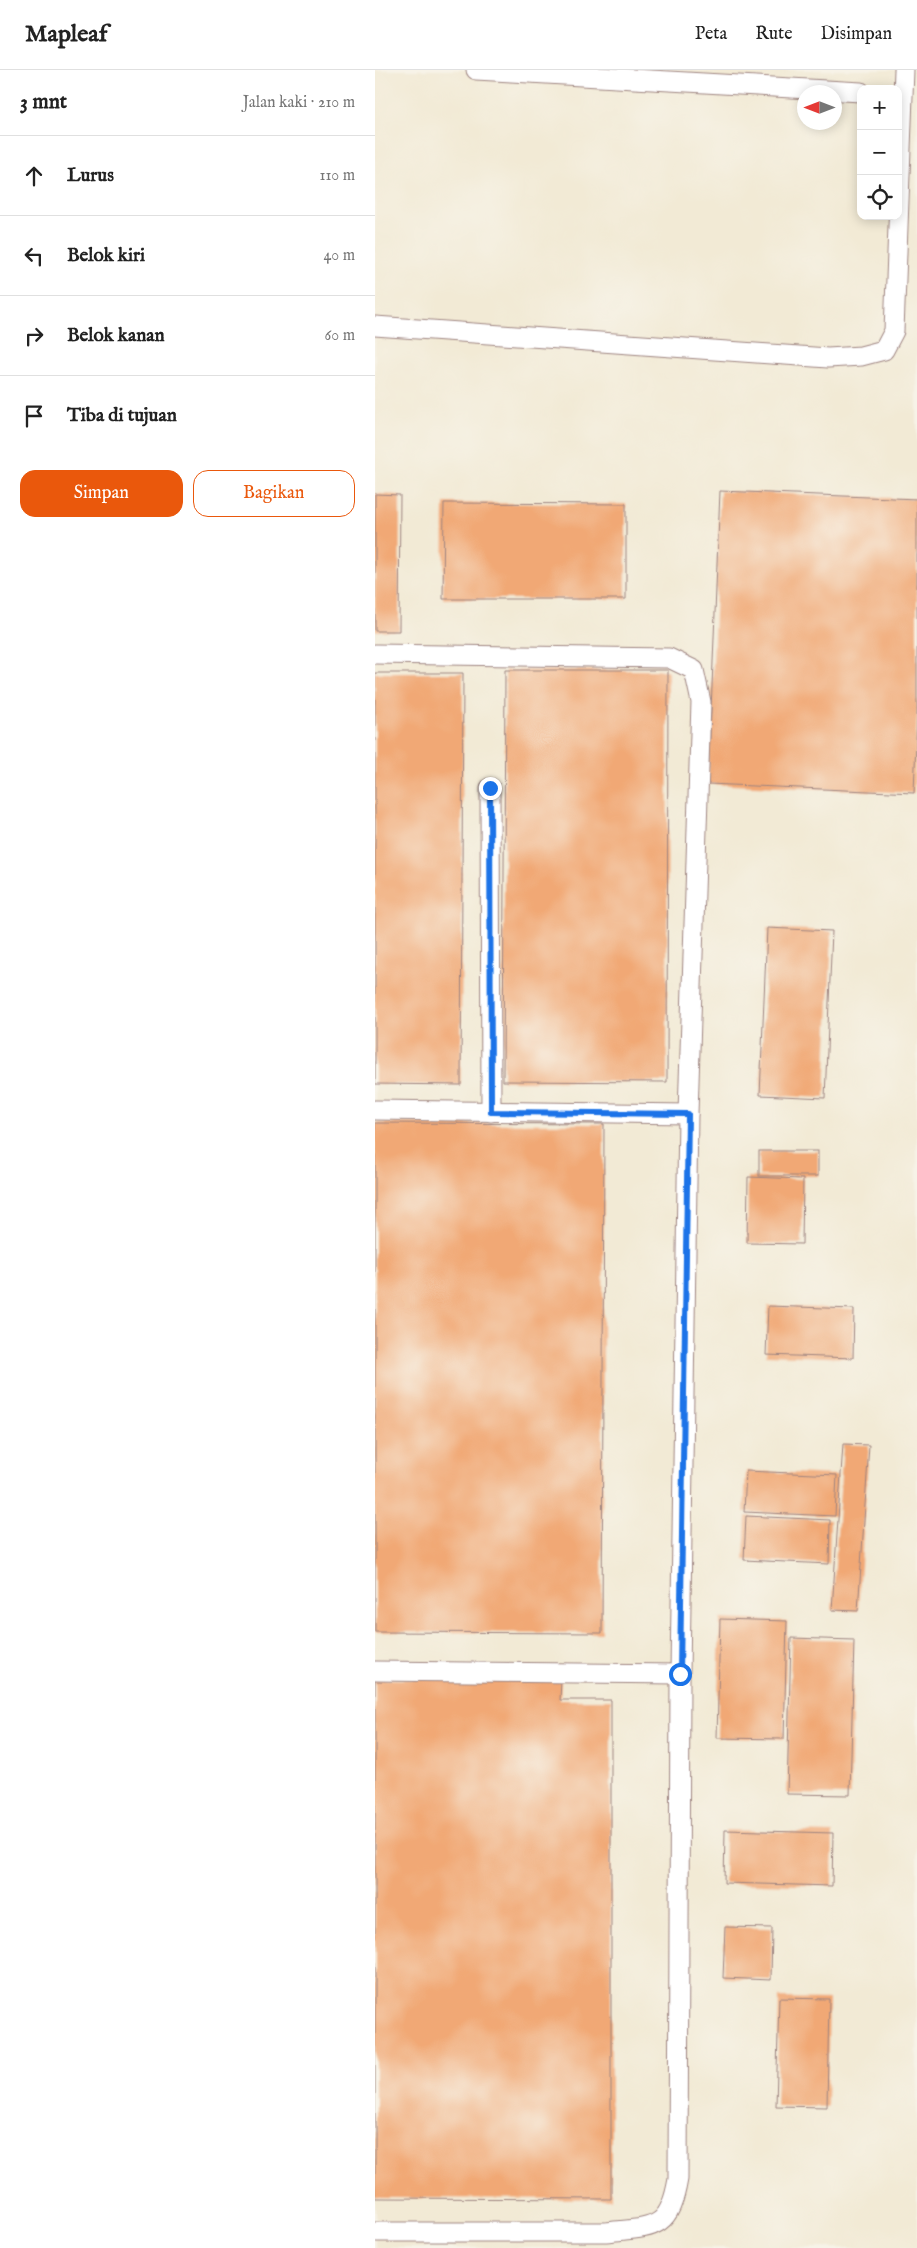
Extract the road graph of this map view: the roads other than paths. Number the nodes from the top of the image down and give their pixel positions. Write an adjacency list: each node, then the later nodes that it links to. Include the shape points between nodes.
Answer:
1 (476, 70): 4 (lane)
2 (905, 70): 3 (lane)
3 (902, 88)
4 (857, 92)
5 (900, 130): 6 (lane, via 894,331 884,350 861,356 828,358)
6 (375, 326)
7 (375, 654): 11 (lane, via 669,658 694,670 701,702)
8 (490, 788): 10 (lane)
9 (375, 1110): 10 (lane)
10 (491, 1112): 11 (lane)
11 (688, 1114): 13 (lane)
12 (375, 1671): 13 (lane)
13 (680, 1674): 14 (lane, via 678,2169 673,2204 661,2222 606,2232)
14 (375, 2232)

